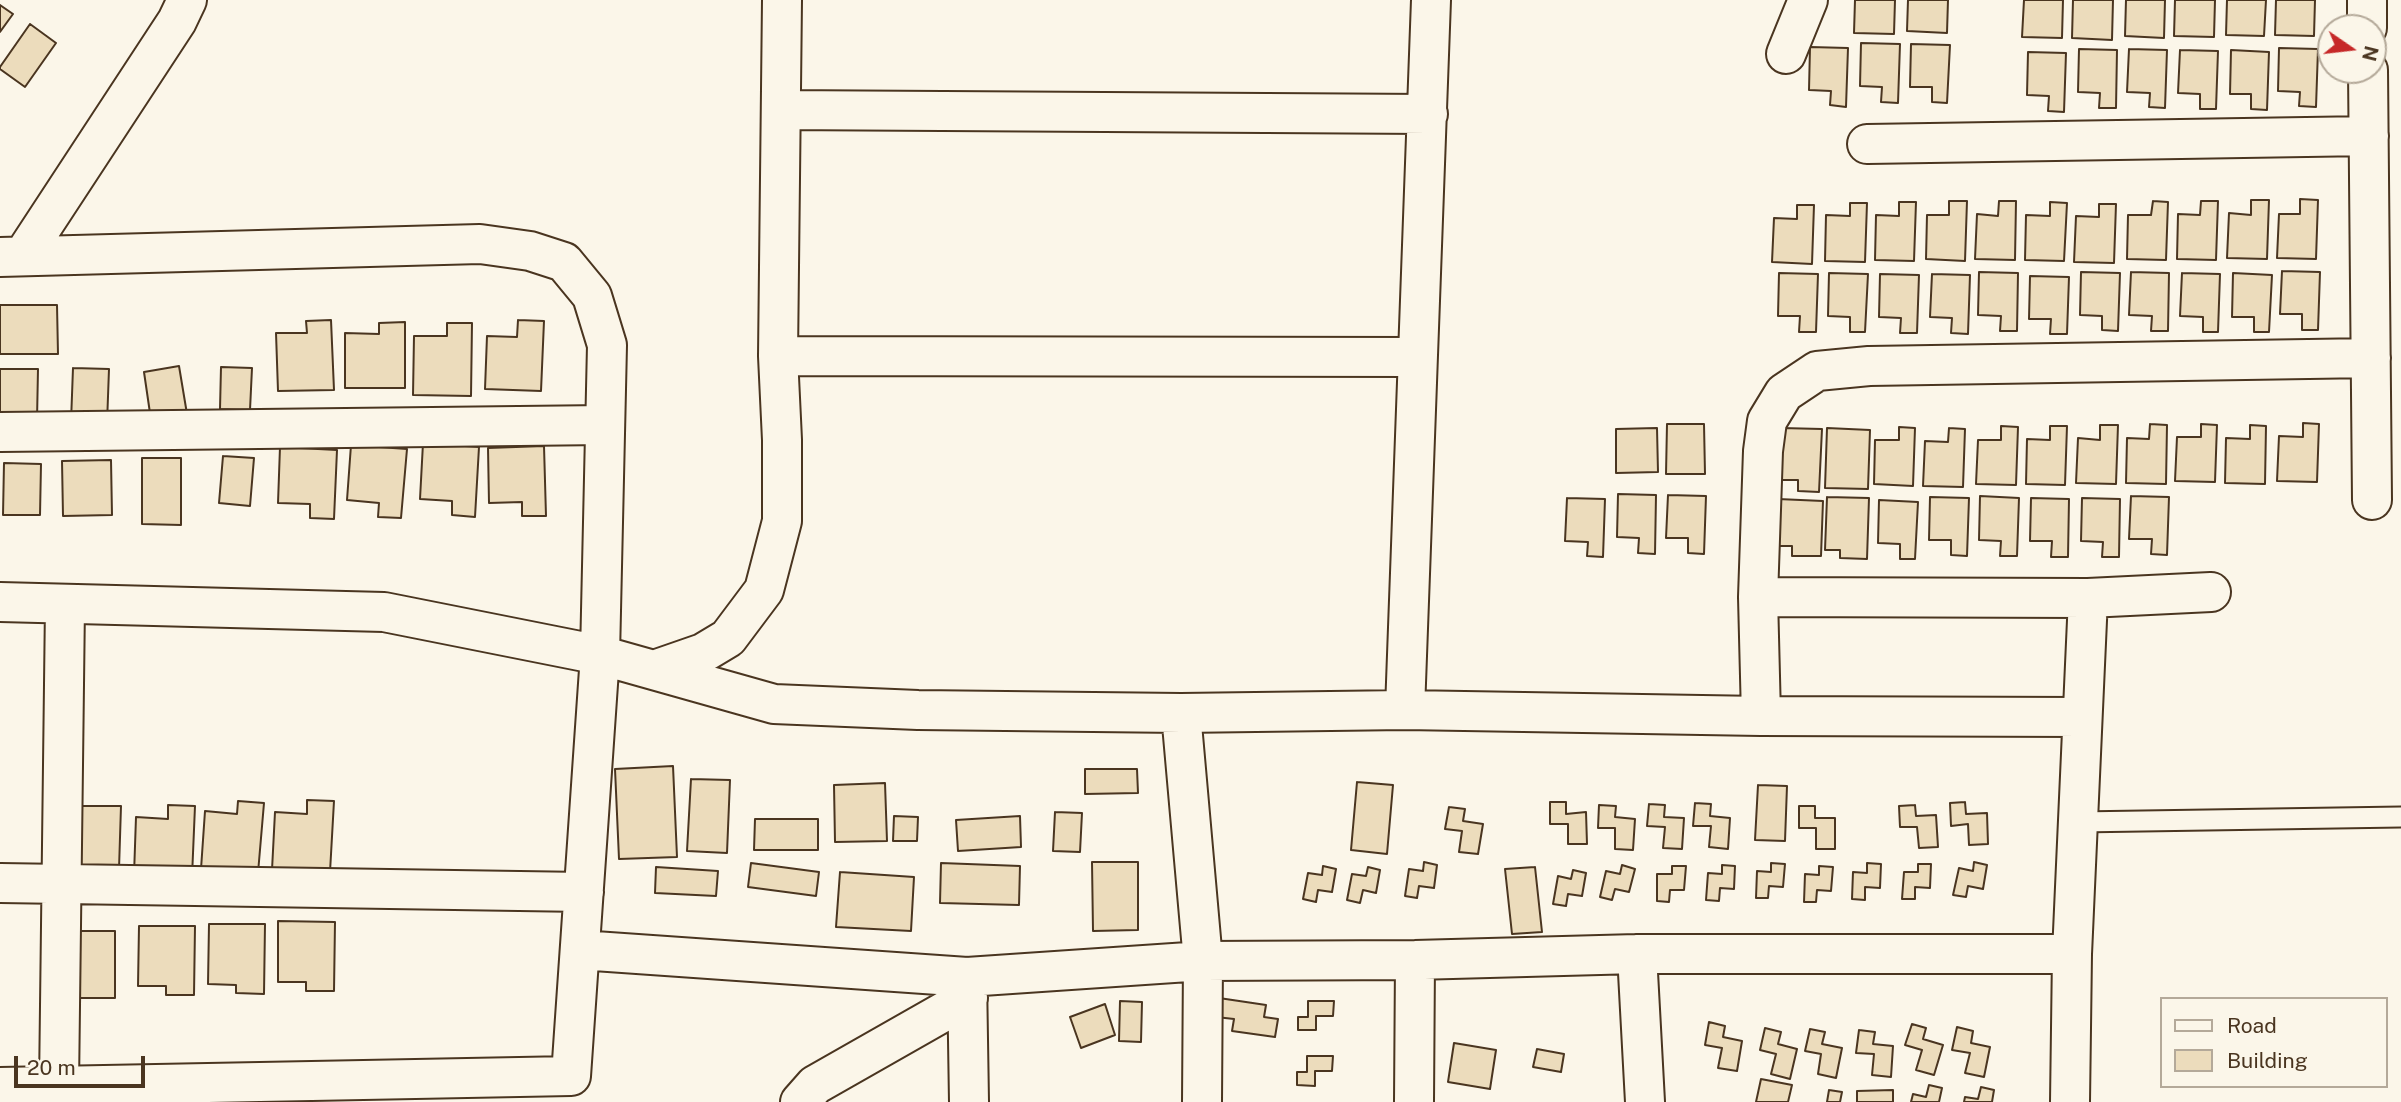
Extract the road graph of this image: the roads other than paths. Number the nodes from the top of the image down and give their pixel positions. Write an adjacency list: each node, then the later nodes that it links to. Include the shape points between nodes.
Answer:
1 (187, 0): 11 (street, via 170,32)
2 (782, 0): 7 (street)
3 (1431, 0): 8 (street)
4 (1808, 0): 5 (street)
5 (1786, 54)
6 (2368, 84): 9 (street)
7 (781, 110): 8 (street); 12 (street)
8 (1429, 114): 13 (street)
9 (2369, 136): 10 (street); 14 (street)
10 (1867, 144)
11 (11, 256): 15 (street, via 480,244 530,251 564,262 592,296 607,345)
12 (778, 356): 13 (street); 24 (street, via 782,521 764,590 728,638 703,653)
13 (1418, 357): 25 (street)
14 (2371, 358): 17 (street); 19 (street, via 1817,371 1784,393 1767,421)
15 (605, 425): 16 (street); 23 (street)
16 (0, 432)
17 (2372, 500)
18 (2211, 592): 20 (street)
19 (1758, 597): 20 (street); 27 (street)
20 (2088, 598): 28 (street)
21 (0, 602): 22 (street)
22 (65, 604): 23 (street, via 384,612); 32 (street)
23 (600, 656): 24 (street); 33 (street)
24 (654, 670): 26 (street, via 774,704)
25 (1405, 710): 26 (street); 27 (street)
26 (1181, 713): 38 (street)
27 (1760, 716): 28 (street)
28 (2082, 718): 30 (street)
29 (2401, 817): 30 (lane)
30 (2078, 822): 36 (street)
31 (0, 883): 32 (street)
32 (62, 884): 33 (street); 40 (street)
33 (584, 892): 34 (street)
34 (580, 950): 39 (street); 42 (street, via 571,1076)
35 (1637, 954): 36 (street); 37 (street); 47 (street)
36 (2072, 954): 48 (street)
37 (1415, 960): 38 (street); 46 (street)
38 (1203, 961): 39 (street); 45 (street)
39 (967, 988): 43 (street, via 815,1085); 44 (street)
40 (59, 1086): 41 (street); 42 (street)
41 (0, 1087)
42 (195, 1092)
43 (800, 1102)
44 (969, 1102)
45 (1202, 1102)
46 (1413, 1102)
47 (1645, 1102)
48 (2070, 1102)

